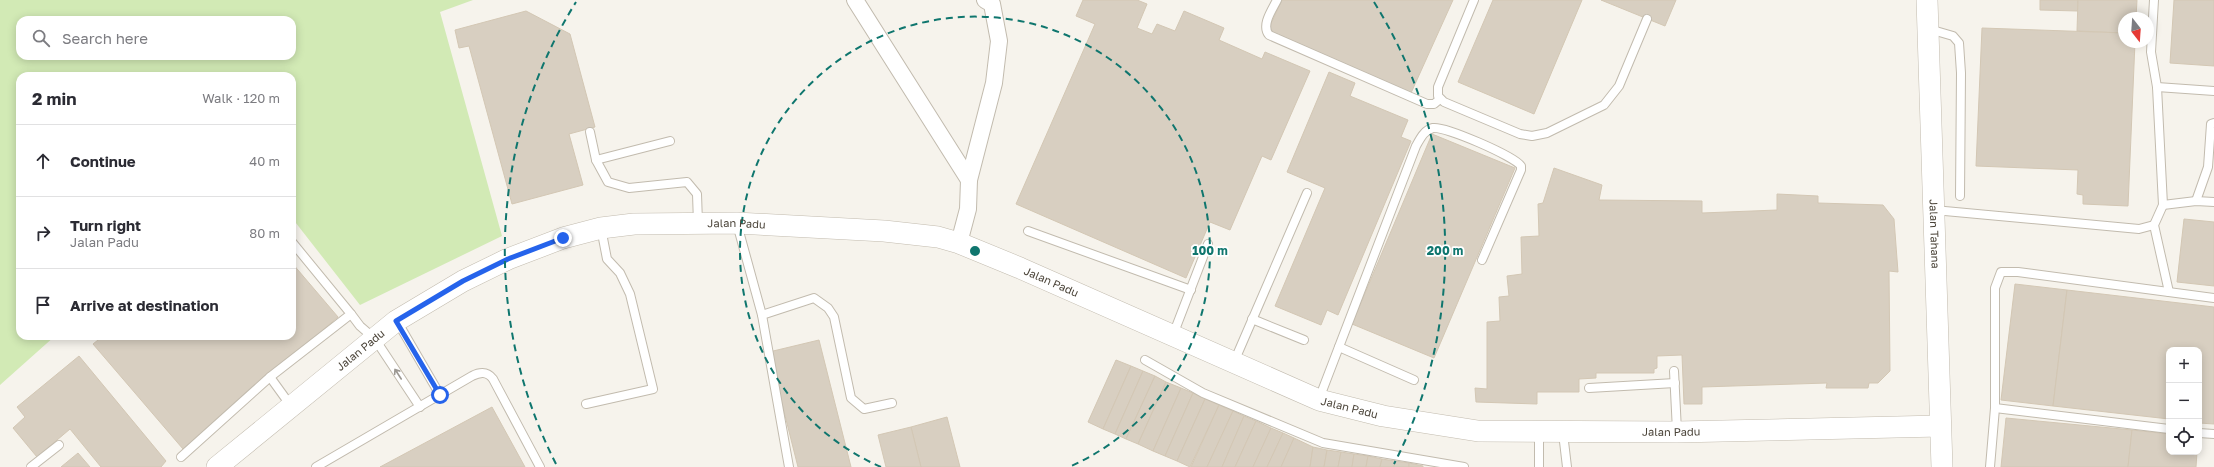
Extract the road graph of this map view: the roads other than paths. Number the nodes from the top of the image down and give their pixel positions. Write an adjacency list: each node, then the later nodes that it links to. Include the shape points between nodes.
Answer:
1 (855, 0): 16 (street)
2 (985, 0): 16 (street, via 992,4 999,41 994,83)
3 (1277, 0): 11 (lane, via 1266,24 1269,35 1427,104 1434,104)
4 (1474, 0): 11 (lane, via 1438,87)
5 (1928, 0): 8 (street, Jalan Tahana)
6 (2154, 0): 9 (lane, via 2151,52)
7 (1647, 19): 11 (lane, via 1619,86 1604,105 1547,134 1520,134)
8 (1928, 29): 18 (lane, via 1953,36 1959,43); 22 (street, Jalan Tahana)
9 (2157, 87): 10 (lane); 21 (lane)
10 (2214, 91)
11 (1440, 99)
12 (2214, 123): 19 (lane, via 2211,124 2208,167)
13 (590, 132): 15 (lane)
14 (670, 141): 15 (lane)
15 (596, 160): 23 (lane, via 608,182 629,188 687,182 697,194)
16 (969, 180): 28 (street, via 968,209)
17 (1307, 193): 37 (lane)
18 (1960, 196)
19 (2196, 201): 20 (lane); 21 (lane)
20 (2214, 202)
21 (2163, 205): 25 (lane)
22 (1934, 210): 25 (lane, via 2139,230); 57 (street, Jalan Tahana)
23 (698, 223): 24 (street, Jalan Padu); 26 (street, Jalan Padu, via 634,224)
24 (737, 223): 28 (street, Jalan Padu, via 884,231 938,237); 36 (lane)
25 (2154, 225): 33 (lane)
26 (602, 228): 38 (street, Jalan Padu, via 563,238 508,259 463,281); 53 (lane, via 607,259 620,273 630,294 653,389)
27 (1028, 231): 32 (lane)
28 (959, 243): 39 (street, Jalan Padu)
29 (1208, 244): 32 (lane)
30 (296, 247): 35 (lane)
31 (1482, 260): 42 (lane, via 1521,166 1512,159 1454,132 1433,128 1423,134 1416,146)
32 (1191, 290): 39 (lane)
33 (2169, 292): 34 (lane); 56 (lane, via 2018,272 2001,272 1995,288)
34 (2214, 298)
35 (352, 314): 40 (lane, via 360,326); 46 (lane)
36 (762, 315): 52 (lane, via 814,298 828,308 834,317 851,398 864,409); 70 (lane)
37 (1252, 319): 41 (lane); 44 (lane)
38 (396, 321): 40 (street, Jalan Padu); 50 (lane)
39 (1173, 336): 44 (street, Jalan Padu)
40 (375, 339): 54 (street, Jalan Padu); 55 (lane, one-way to 40)
41 (1304, 340)
42 (1339, 347): 47 (lane); 51 (lane)
43 (1145, 360): 71 (lane, via 1203,393 1323,443)
44 (1233, 363): 51 (street, Jalan Padu)
45 (1674, 371): 48 (lane)
46 (270, 377): 54 (lane); 65 (lane)
47 (1414, 380)
48 (1675, 383): 49 (lane); 60 (lane)
49 (1589, 388)
50 (440, 395): 55 (lane); 69 (lane, via 478,374 490,376)
51 (1319, 400): 59 (street, Jalan Padu, via 1383,416 1478,431)
52 (892, 403)
53 (586, 404)
54 (291, 406): 67 (street, Jalan Padu)
55 (420, 407): 68 (lane)
56 (1995, 408): 58 (lane); 75 (lane)
57 (1940, 426): 60 (street, Jalan Padu); 74 (street, Jalan Tahana)
58 (2166, 429)
59 (1539, 431): 62 (street, Jalan Padu); 72 (lane)
60 (1677, 432): 62 (street, Jalan Padu)
61 (2202, 432): 63 (lane)
62 (1563, 433): 73 (lane)
63 (2214, 434)
64 (58, 445): 66 (lane)
65 (181, 456)
66 (31, 467)
67 (217, 467)
68 (316, 467)
69 (540, 467)
70 (789, 467)
71 (1464, 467)
72 (1539, 467)
73 (1567, 467)
74 (1942, 467)
75 (1990, 467)

